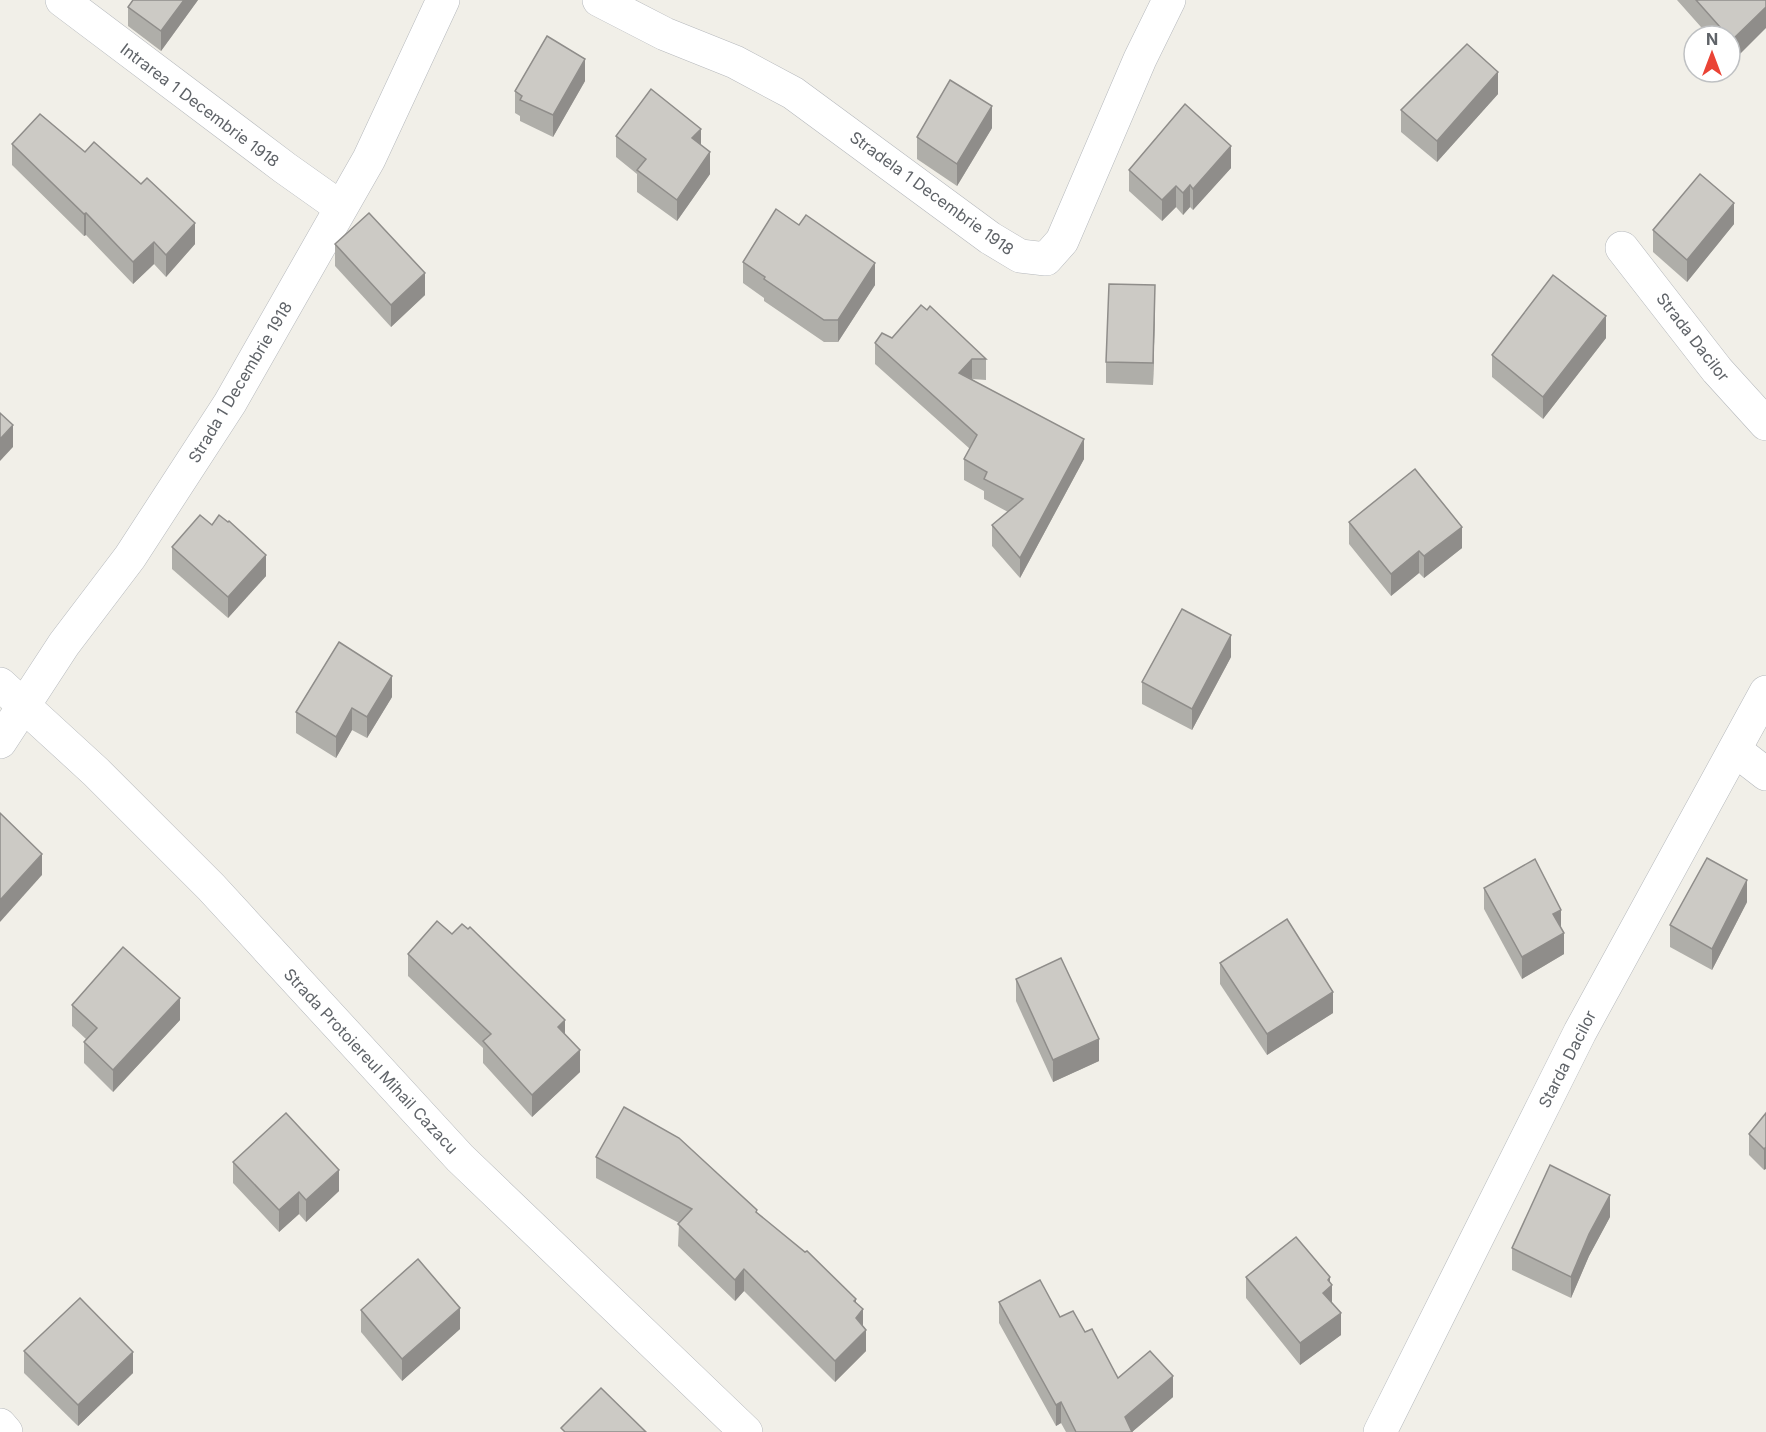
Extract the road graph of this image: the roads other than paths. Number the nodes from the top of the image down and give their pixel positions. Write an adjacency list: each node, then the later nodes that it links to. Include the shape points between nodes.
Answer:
1 (62, 0): 5 (street, Intrarea 1 Decembrie 1918)
2 (443, 0): 5 (street, Strada 1 Decembrie 1918, via 369,159)
3 (599, 0): 4 (street, Stradela 1 Decembrie 1918, via 794,93 990,238 1020,256 1046,259 1062,241)
4 (1169, 0)
5 (340, 207): 10 (street, Strada 1 Decembrie 1918, via 230,403)
6 (1622, 248): 7 (street, Strada Dacilor, via 1717,370)
7 (1766, 424)
8 (0, 684): 10 (street, Strada Protoiereul Mihail Cazacu)
9 (1766, 692): 12 (street, Starda Dacilor)
10 (25, 707): 11 (street, Strada 1 Decembrie 1918); 16 (street, Strada Protoiereul Mihail Cazacu, via 211,887 460,1158)
11 (0, 742)
12 (1735, 750): 13 (street); 17 (street, Starda Dacilor, via 1580,1032)
13 (1766, 774)
14 (0, 1425): 15 (street)
15 (6, 1432)
16 (746, 1432)
17 (1380, 1432)

